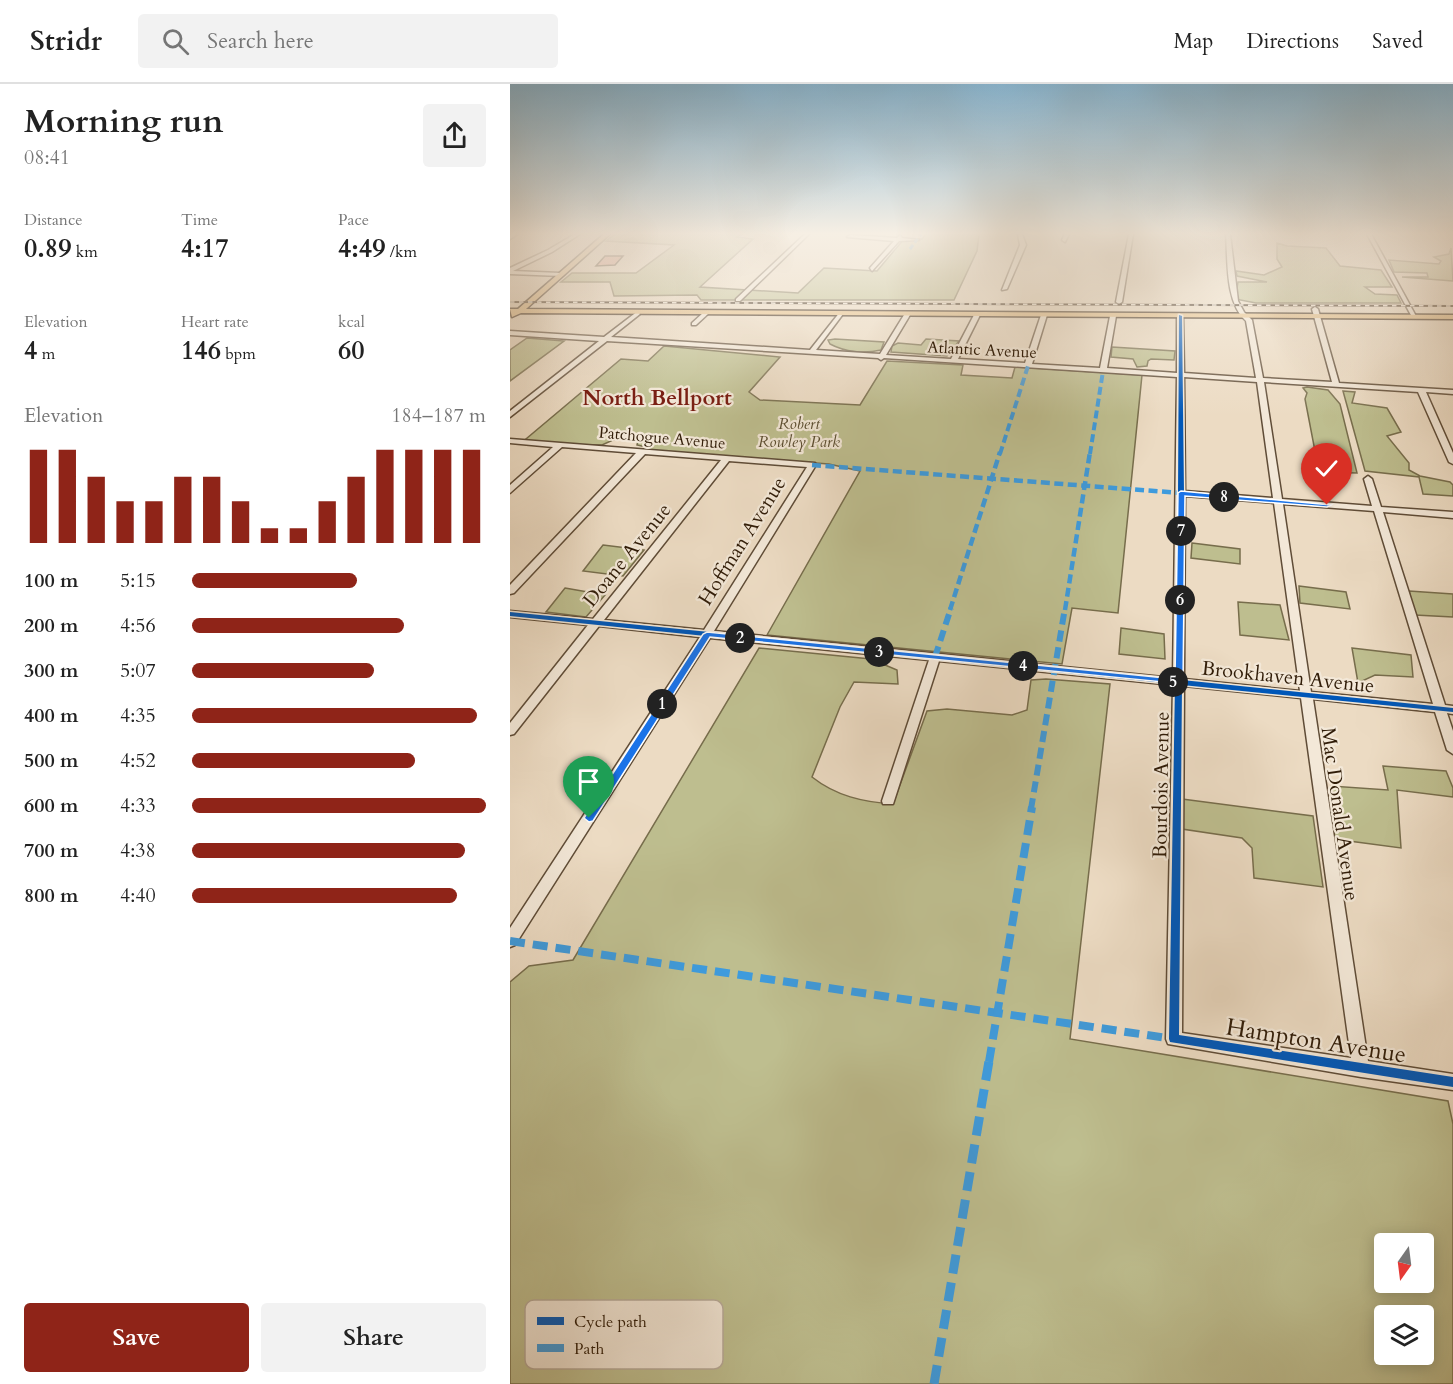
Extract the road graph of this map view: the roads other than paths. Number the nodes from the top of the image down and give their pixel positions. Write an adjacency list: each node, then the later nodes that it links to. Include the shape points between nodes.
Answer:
1 (538, 295): 9 (main road)
2 (744, 295): 6 (street)
3 (1120, 295): 7 (street)
4 (1234, 295): 19 (street, Mac Donald Avenue)
5 (1402, 295): 20 (street)
6 (738, 300)
7 (1119, 302)
8 (510, 311): 9 (main road)
9 (520, 311): 10 (main road); 22 (main road)
10 (638, 313): 11 (main road); 25 (street)
11 (706, 313): 13 (main road); 23 (street)
12 (1316, 313): 19 (main road); 20 (main road); 33 (street)
13 (840, 314): 14 (main road); 26 (street)
14 (908, 315): 15 (main road); 27 (street)
15 (977, 315): 16 (main road); 28 (street)
16 (1044, 315): 17 (main road); 29 (street)
17 (1113, 316): 18 (main road); 30 (street)
18 (1180, 316): 19 (main road); 31 (street, Bourdois Avenue)
19 (1244, 316): 32 (street, Mac Donald Avenue, via 1249,320)
20 (1414, 317): 21 (main road)
21 (1453, 317)
22 (510, 320)
23 (694, 324)
24 (510, 333): 25 (street, Atlantic Avenue)
25 (605, 340): 26 (street, Atlantic Avenue); 36 (street)
26 (811, 353): 27 (street, Atlantic Avenue)
27 (881, 358): 28 (street, Atlantic Avenue)
28 (953, 362): 29 (street, Atlantic Avenue)
29 (1028, 366): 30 (street, Atlantic Avenue)
30 (1103, 371): 31 (street, Atlantic Avenue)
31 (1180, 376): 32 (street, Atlantic Avenue); 45 (street, Bourdois Avenue)
32 (1260, 380): 33 (street, Atlantic Avenue); 46 (street, Mac Donald Avenue)
33 (1336, 385): 34 (street, Atlantic Avenue)
34 (1421, 390): 35 (street, Atlantic Avenue); 41 (street)
35 (1453, 392)
36 (510, 415)
37 (510, 441): 38 (street, Patchogue Avenue)
38 (561, 444): 39 (street, Patchogue Avenue); 44 (street)
39 (643, 451): 40 (street, Patchogue Avenue); 49 (street)
40 (728, 458): 42 (street, Patchogue Avenue); 51 (street, Doane Avenue)
41 (1453, 462)
42 (812, 465): 52 (street, Hoffman Avenue)
43 (1368, 479): 47 (street)
44 (510, 490)
45 (1181, 493): 46 (street); 54 (street, Bourdois Avenue)
46 (1278, 501): 47 (street); 55 (street, Mac Donald Avenue)
47 (1376, 508): 48 (street); 56 (street)
48 (1453, 514)
49 (510, 591)
50 (510, 614): 51 (street, Brookhaven Avenue)
51 (596, 623): 52 (street, Brookhaven Avenue); 58 (street, Doane Avenue)
52 (707, 634): 53 (street, Brookhaven Avenue); 61 (street, Hoffman Avenue)
53 (935, 657): 54 (street, Brookhaven Avenue); 60 (street)
54 (1180, 682): 55 (street, Brookhaven Avenue); 62 (street, Bourdois Avenue)
55 (1305, 695): 56 (street, Brookhaven Avenue); 63 (street, Mac Donald Avenue)
56 (1441, 709): 57 (street, Brookhaven Avenue); 59 (street)
57 (1453, 710)
58 (510, 731)
59 (1453, 750)
60 (888, 801)
61 (510, 941)
62 (1174, 1039): 63 (street, Hampton Avenue)
63 (1361, 1069): 64 (street, Hampton Avenue)
64 (1453, 1082)

